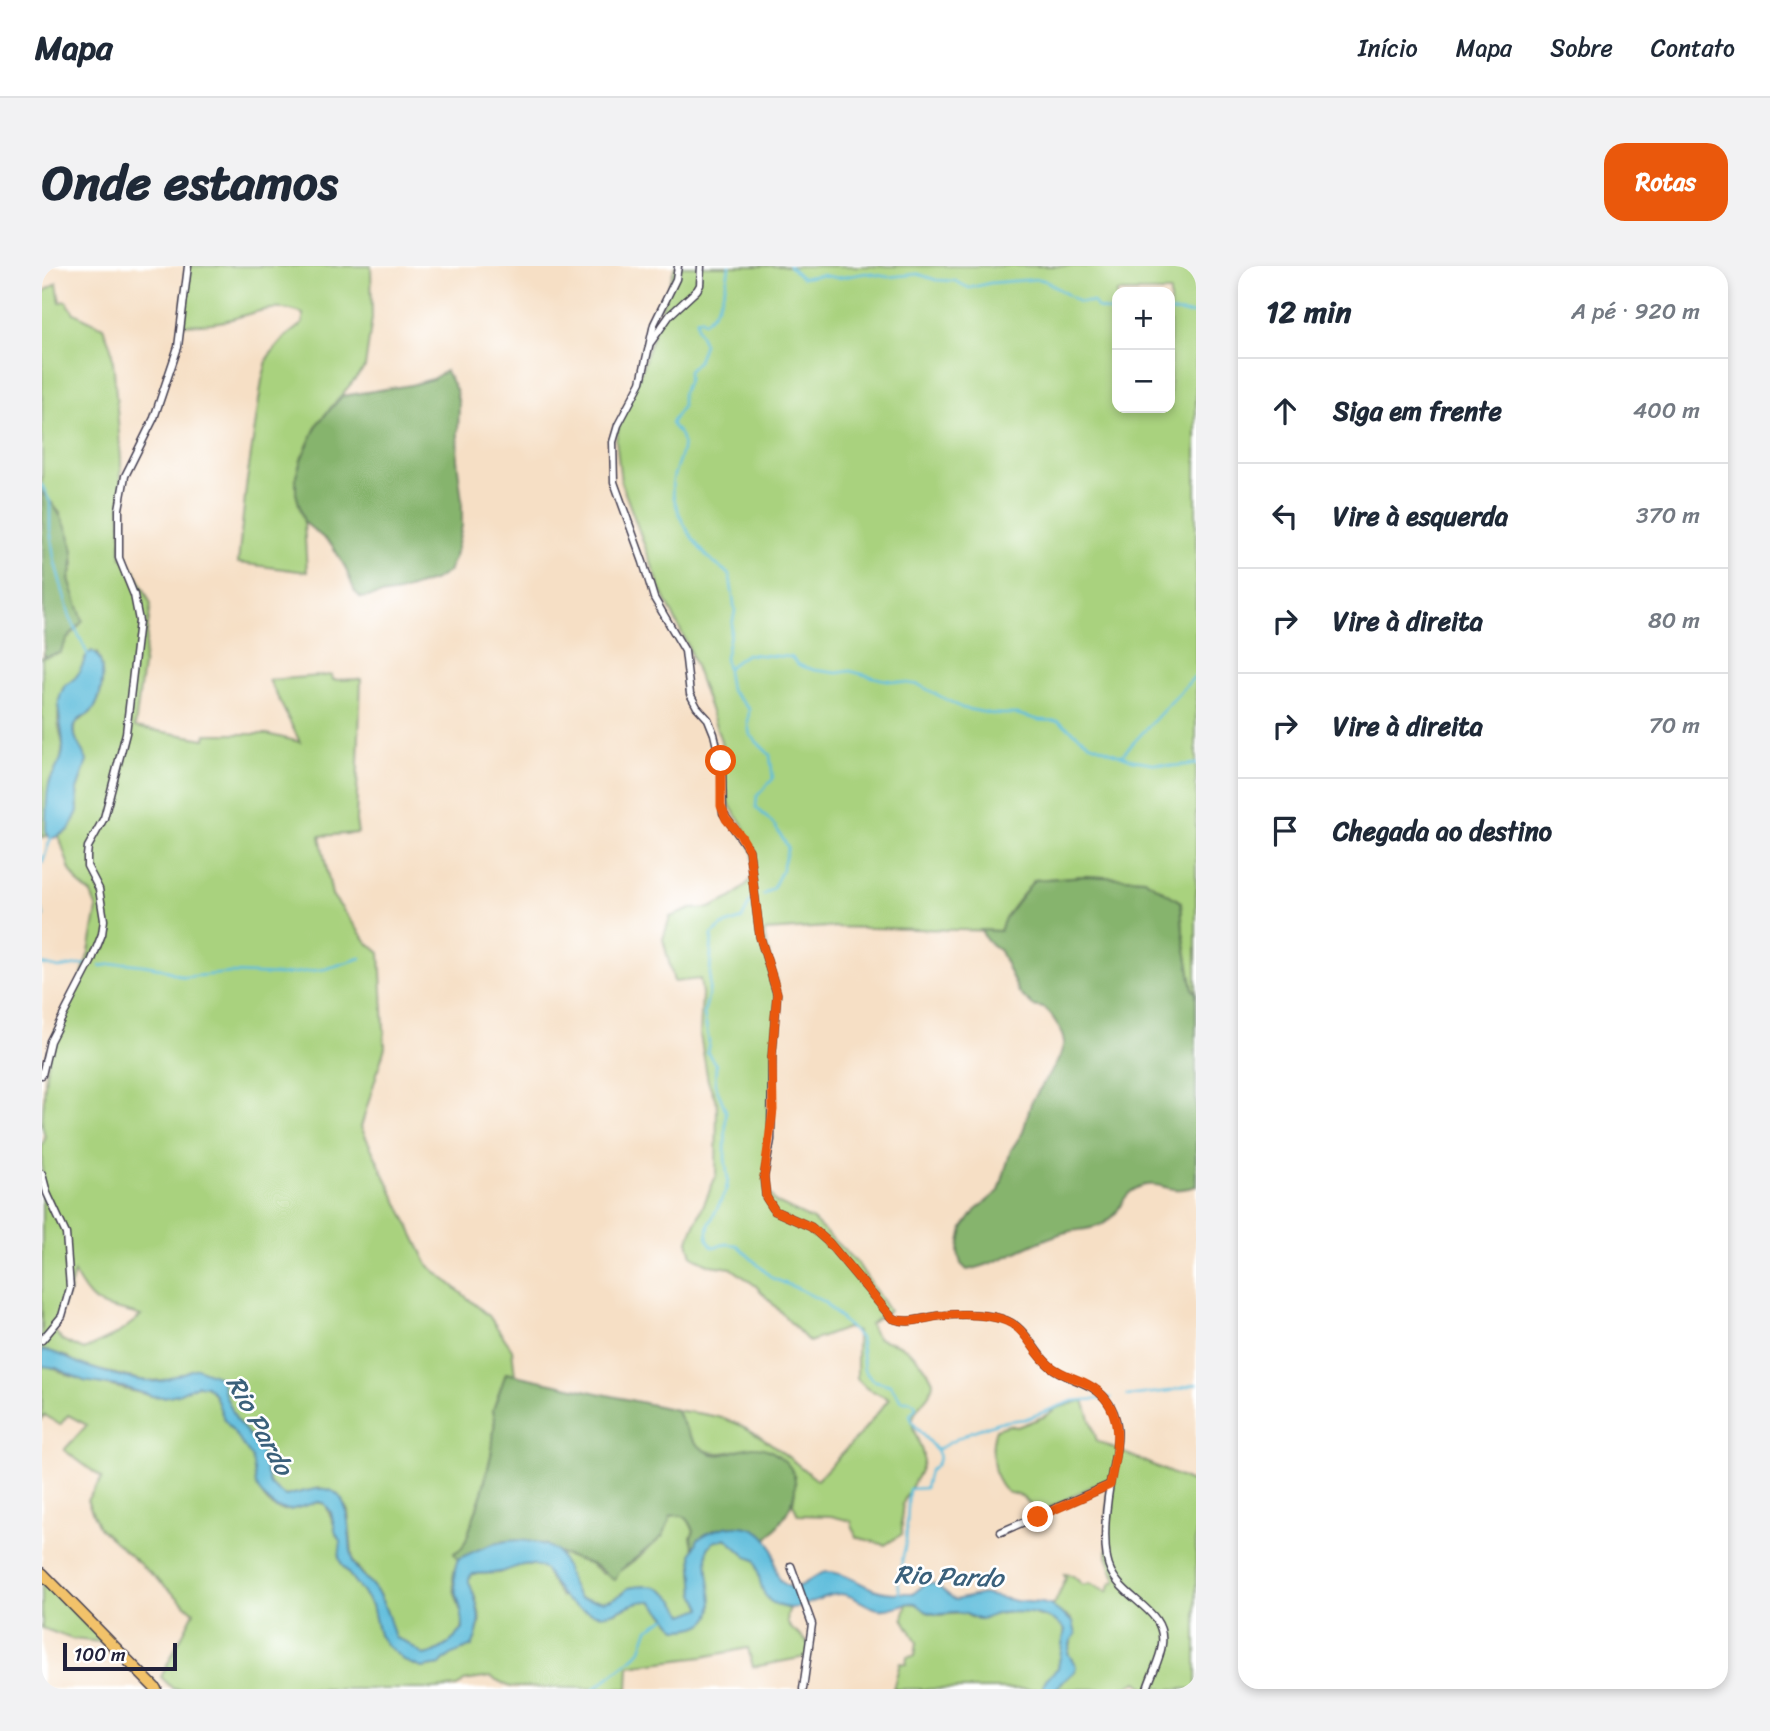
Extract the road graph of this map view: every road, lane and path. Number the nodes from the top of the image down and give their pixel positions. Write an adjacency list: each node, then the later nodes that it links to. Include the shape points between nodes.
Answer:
1 (188, 266): 5 (street, via 178,347 154,418 125,476 119,509 119,558 139,621 126,733 104,818 88,847 87,866 99,889 104,920 102,934 50,1041)
2 (678, 266): 4 (street)
3 (701, 266): 4 (street, via 697,290 670,315)
4 (648, 346): 8 (street, via 641,382 613,442 614,482 654,598 685,651 690,694 714,734 722,768 723,813 749,850 760,937 777,993 766,1197 775,1211 811,1227 828,1242 892,1318 908,1321 952,1315 1003,1319 1021,1329 1064,1376 1095,1389 1114,1412 1118,1426)
5 (42, 1075)
6 (42, 1176): 7 (street, via 66,1234 70,1276 62,1316)
7 (44, 1337)
8 (1110, 1485): 9 (street); 14 (street, via 1105,1549 1111,1577 1156,1618 1161,1630 1163,1644)
9 (1001, 1532)
10 (791, 1566): 13 (street, via 812,1632)
11 (42, 1573): 12 (main road)
12 (156, 1689)
13 (803, 1689)
14 (1147, 1689)

